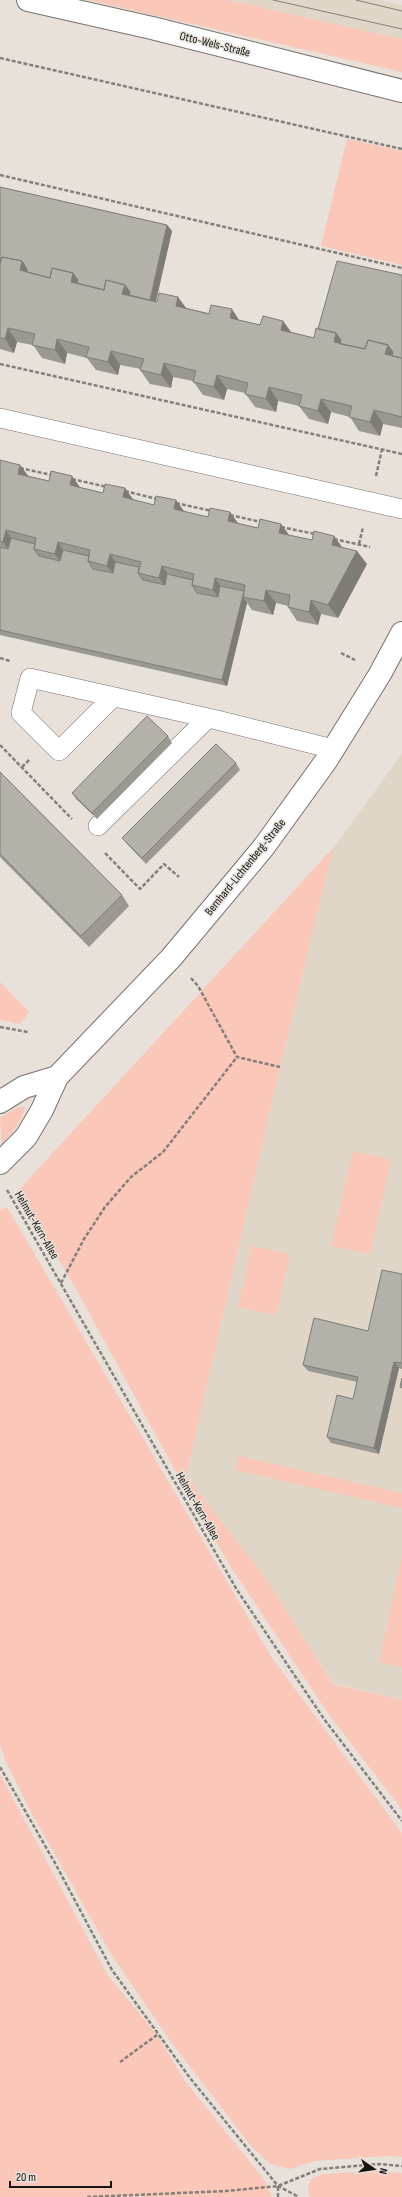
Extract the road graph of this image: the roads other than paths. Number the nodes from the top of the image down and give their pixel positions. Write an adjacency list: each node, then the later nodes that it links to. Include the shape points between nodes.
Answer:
1 (28, 0): 2 (street, Otto-Wels-Straße, via 152,28)
2 (402, 92)
3 (0, 418): 4 (lane)
4 (402, 509)
5 (402, 633): 8 (street, Bernhard-Lichtenberg-Straße)
6 (113, 697): 6 (lane, via 59,751 21,713 30,678); 7 (lane)
7 (208, 718): 8 (lane); 9 (lane)
8 (334, 749): 10 (street, Bernhard-Lichtenberg-Straße, via 263,848 181,946)
9 (98, 826)
10 (57, 1077): 11 (street, Bernhard-Lichtenberg-Straße, via 24,1087); 12 (street, Bernhard-Lichtenberg-Straße, via 26,1137)
11 (0, 1102)
12 (0, 1163)

